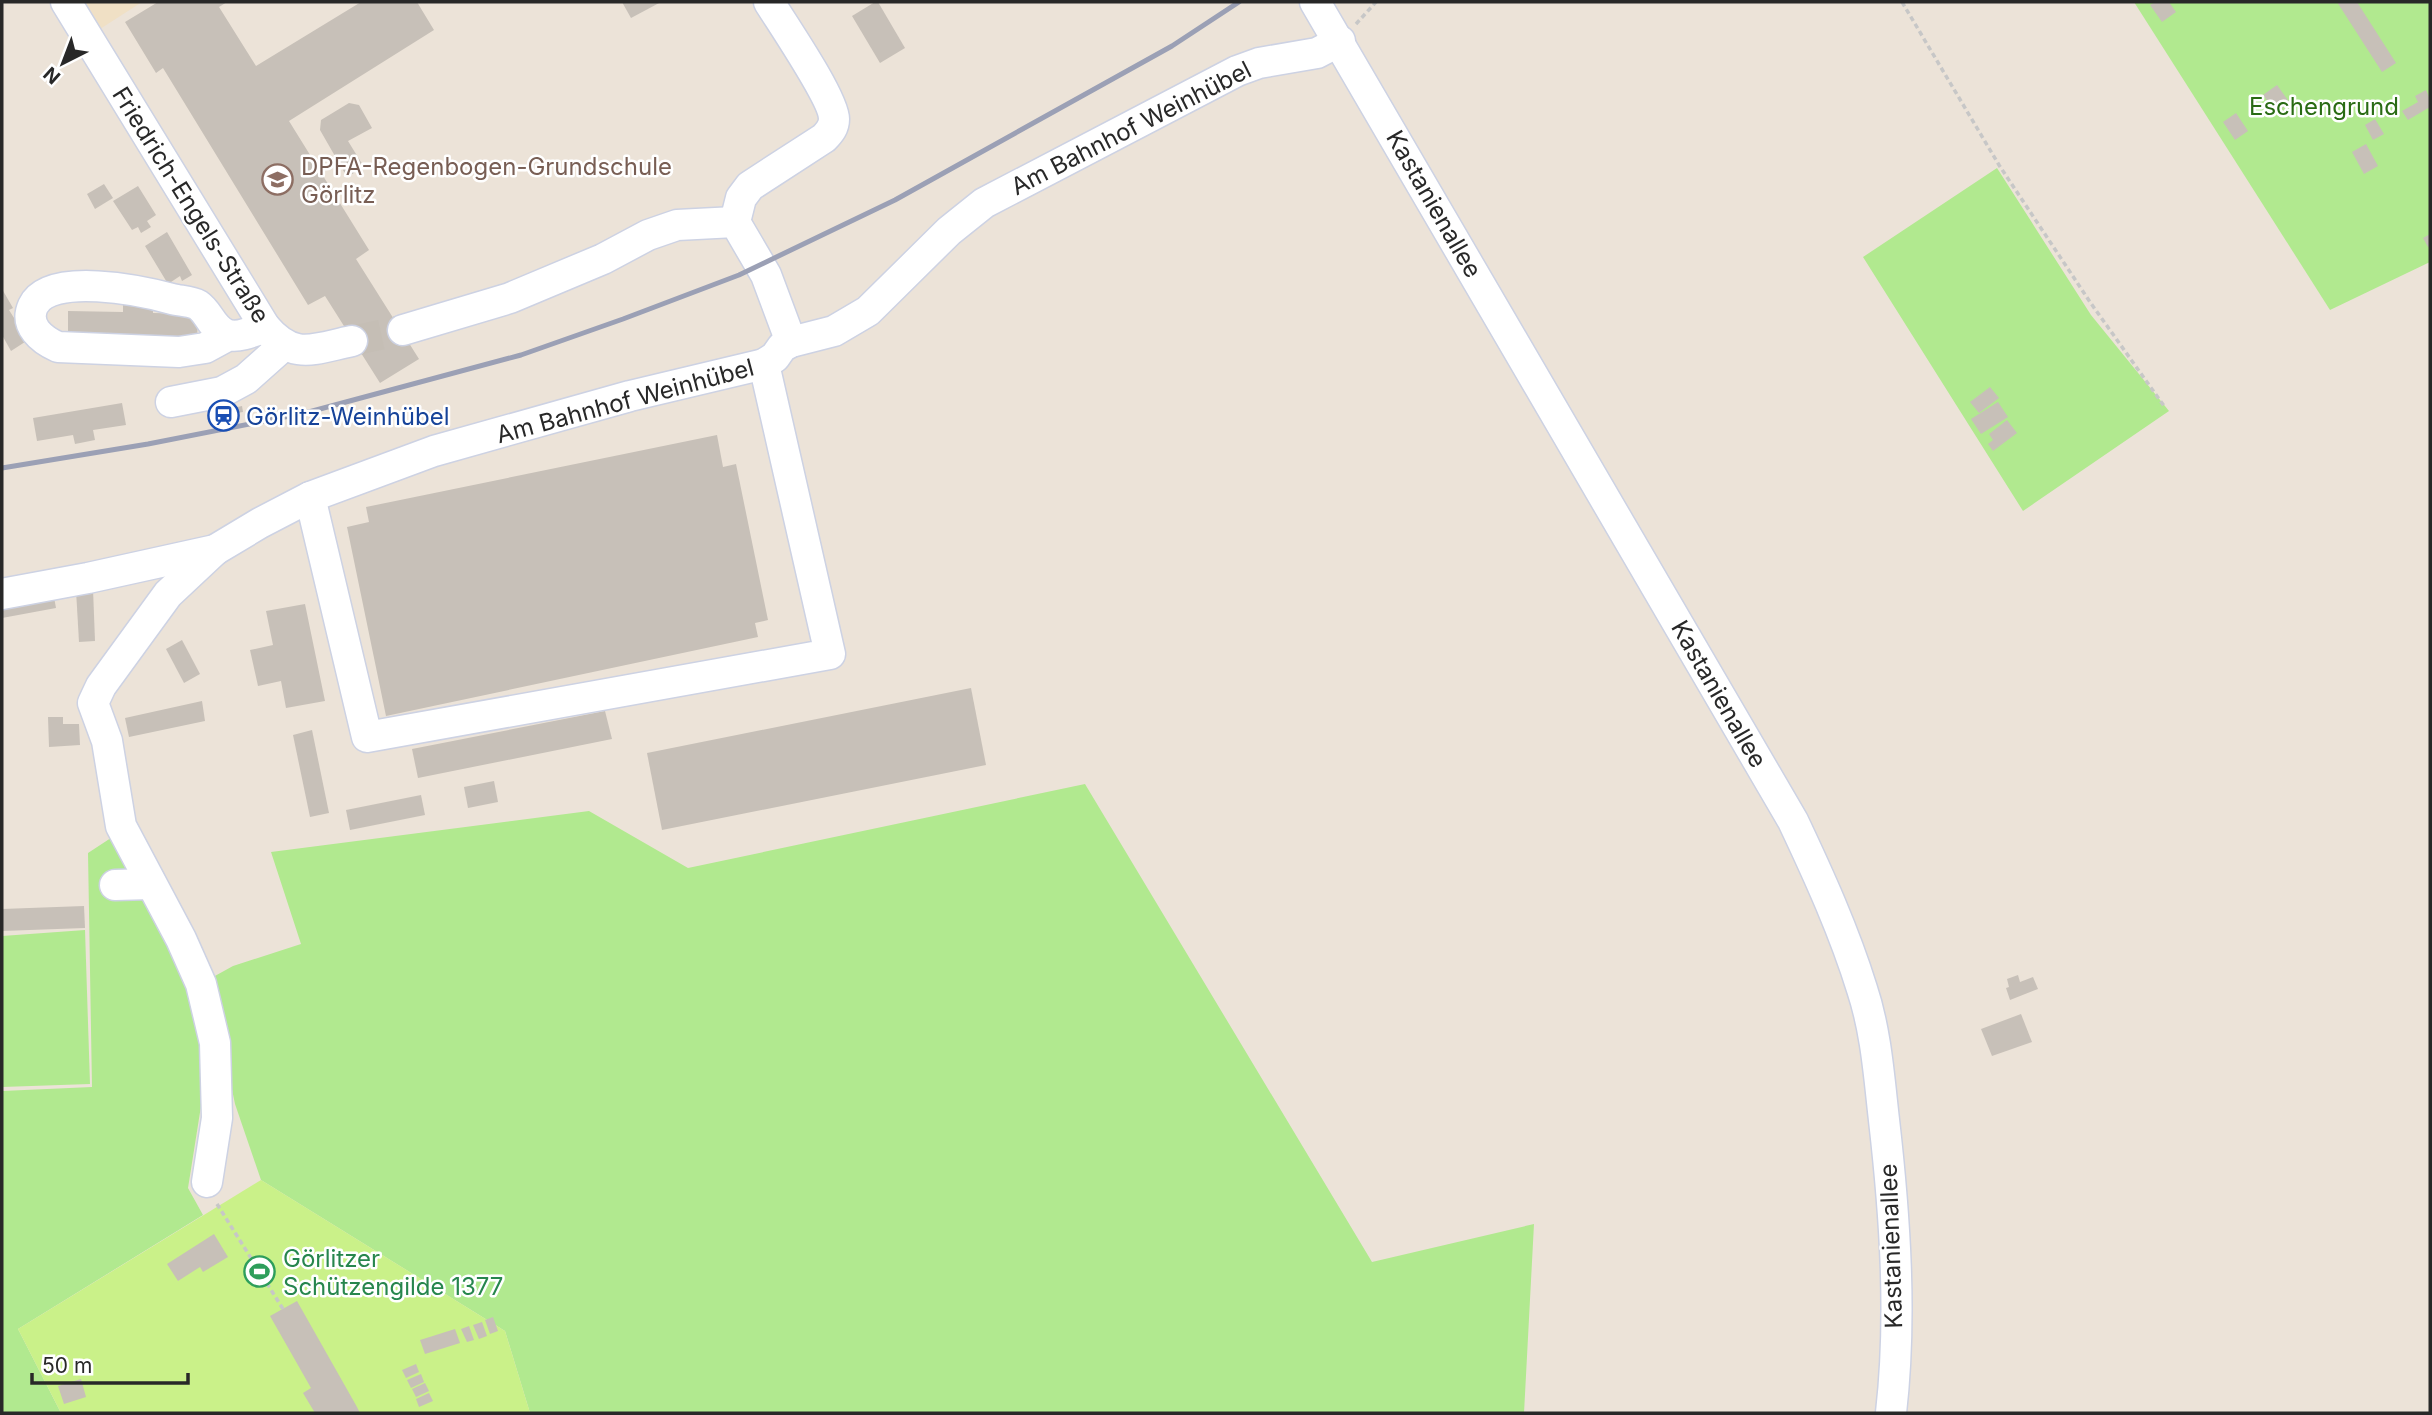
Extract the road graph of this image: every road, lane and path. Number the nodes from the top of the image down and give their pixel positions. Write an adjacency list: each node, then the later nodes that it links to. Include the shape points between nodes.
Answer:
1 (769, 2): 5 (street, via 827,97 834,117 832,130 750,186 741,198)
2 (1902, 2): 13 (path, via 1999,165)
3 (69, 16): 8 (street, Friedrich-Engels-Straße)
4 (1328, 23): 10 (street, Am Bahnhof Weinhübel, via 1317,53 1237,71 984,203 949,231 868,312 834,331); 23 (street, Kastanienallee, via 1793,821 1829,897 1863,991 1876,1050 1892,1191 1896,1293)
5 (735, 222): 6 (street, via 677,225 510,299); 10 (street, via 766,275)
6 (403, 330)
7 (229, 335): 7 (street, via 193,351 58,347 34,330 32,308 37,299 64,288 143,291 198,306 217,329); 8 (street)
8 (274, 336): 9 (street, Friedrich-Engels-Straße, via 296,350); 12 (street, via 246,379 222,392)
9 (352, 341)
10 (791, 342): 11 (street, Am Bahnhof Weinhübel)
11 (764, 365): 14 (street, Am Bahnhof Weinhübel, via 630,396 434,451); 14 (street, via 830,654 367,737)
12 (171, 402)
13 (2164, 406)
14 (310, 496): 15 (street, Am Bahnhof Weinhübel)
15 (215, 550): 16 (street, Am Bahnhof Weinhübel); 18 (street, Am Bahnhof Weinhübel)
16 (127, 569): 17 (street, Am Bahnhof Weinhübel); 18 (street)
17 (2, 594)
18 (150, 616): 19 (street, Am Bahnhof Weinhübel, via 93,703 107,741 121,826)
19 (151, 884): 20 (street); 21 (street, Am Bahnhof Weinhübel, via 201,984 215,1043 217,1118)
20 (115, 885)
21 (207, 1182): 22 (path)
22 (284, 1309)
23 (1891, 1413)

